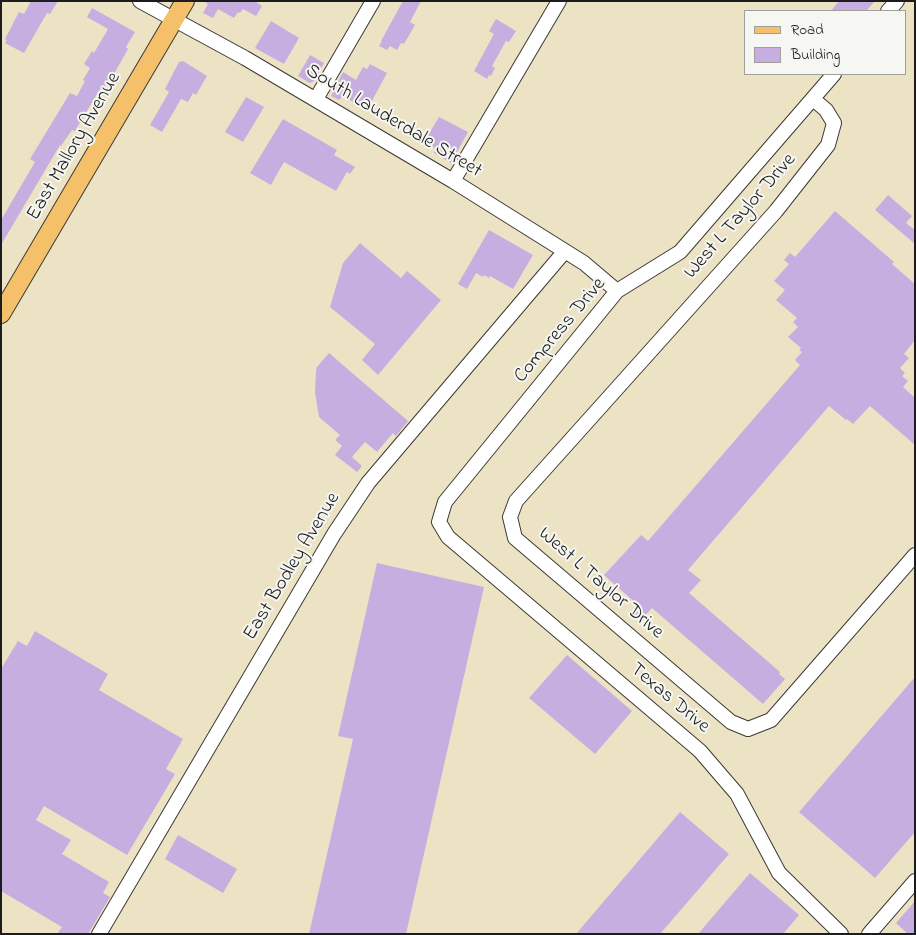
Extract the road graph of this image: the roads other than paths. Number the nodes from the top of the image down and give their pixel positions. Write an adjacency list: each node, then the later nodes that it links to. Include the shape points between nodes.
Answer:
1 (140, 1): 5 (street, South Lauderdale Street)
2 (185, 1): 5 (main road, East Mallory Avenue)
3 (373, 1): 7 (street)
4 (559, 1): 9 (street)
5 (174, 21): 7 (street, South Lauderdale Street); 12 (main road, East Mallory Avenue)
6 (833, 75): 8 (street, Compress Drive)
7 (316, 99): 9 (street, South Lauderdale Street)
8 (813, 99): 11 (street, Compress Drive, via 680,252); 14 (street, West L Taylor Drive, via 826,110 834,123 828,145 776,211 516,502 510,517 515,538 731,722 748,730 771,720)
9 (453, 181): 10 (street, South Lauderdale Street)
10 (565, 251): 11 (street, South Lauderdale Street); 17 (street, East Bodley Avenue, via 368,483 329,542)
11 (617, 291): 13 (street, Compress Drive, via 446,502)
12 (1, 314)
13 (439, 522): 16 (street, Texas Drive, via 448,537 700,751 737,794 779,873)
14 (915, 555)
15 (915, 881): 18 (street)
16 (840, 933)
17 (99, 934)
18 (869, 934)

